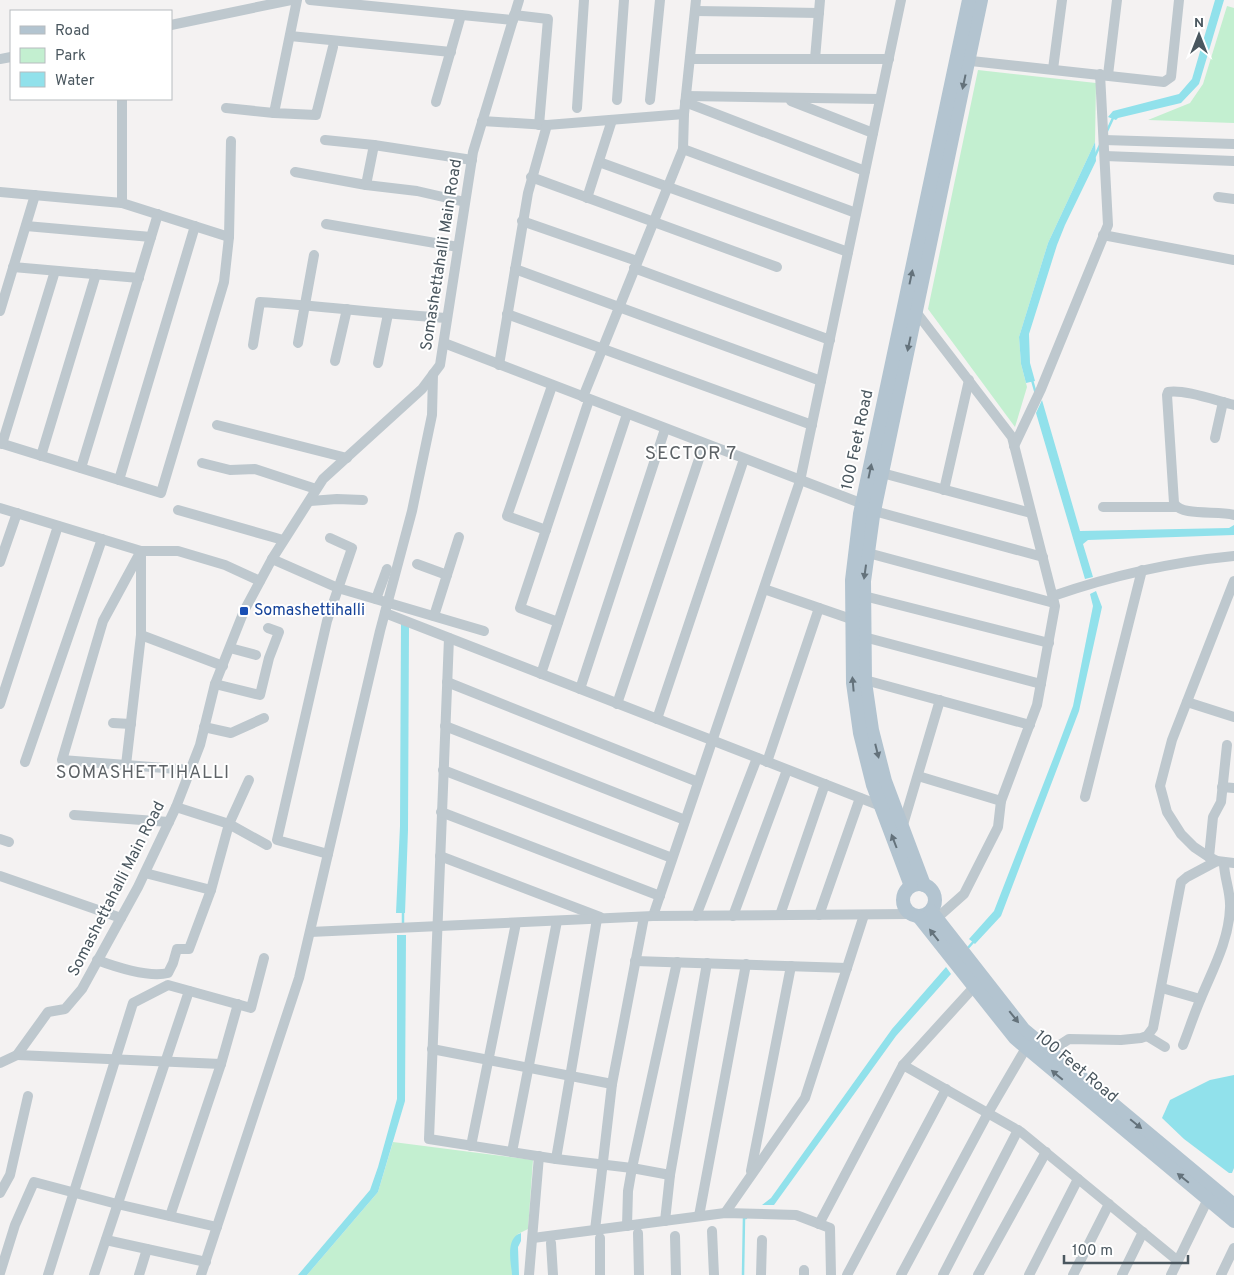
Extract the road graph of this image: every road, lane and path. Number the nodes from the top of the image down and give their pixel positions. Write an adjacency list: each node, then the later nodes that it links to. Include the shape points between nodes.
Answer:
1 (291, 0): 20 (street)
2 (297, 0): 21 (street)
3 (310, 0): 18 (street)
4 (519, 0): 19 (street, Somashettahalli Main Road)
5 (584, 0): 38 (street)
6 (624, 0): 34 (street)
7 (660, 0): 35 (street)
8 (696, 0): 16 (street)
9 (820, 0): 17 (street)
10 (901, 0): 26 (street)
11 (969, 0): 27 (main road, 100 Feet Road)
12 (981, 0): 27 (main road, 100 Feet Road)
13 (1062, 0): 28 (street)
14 (1117, 0): 29 (street)
15 (1179, 0): 29 (street, via 1169,80)
16 (695, 11): 17 (street); 24 (street)
17 (819, 13): 25 (street)
18 (461, 15): 19 (street); 23 (street)
19 (514, 18): 42 (street, Somashettahalli Main Road); 43 (street, via 548,19)
20 (172, 25)
21 (290, 36): 23 (street); 39 (street)
22 (333, 47): 39 (street, via 316,115)
23 (450, 52): 36 (street)
24 (690, 58): 25 (street); 31 (street)
25 (815, 59): 26 (street)
26 (889, 59): 32 (street)
27 (963, 60): 28 (street); 88 (main road, 100 Feet Road, one-way to 27); 93 (main road, 100 Feet Road, one-way to 93)
28 (1053, 69): 29 (street)
29 (1104, 75): 45 (street)
30 (783, 98): 31 (street); 32 (street); 44 (street)
31 (685, 99): 40 (street); 56 (street)
32 (880, 99): 44 (street)
33 (122, 100): 66 (street)
34 (617, 100)
35 (650, 100)
36 (436, 102)
37 (226, 108): 39 (street)
38 (576, 108)
39 (274, 113)
40 (684, 114): 41 (street); 50 (street)
41 (612, 120): 43 (street); 54 (street)
42 (482, 121): 43 (street); 52 (street, Somashettahalli Main Road)
43 (543, 125): 57 (street)
44 (873, 133): 56 (street)
45 (1103, 135): 48 (street); 51 (street)
46 (325, 140): 49 (street)
47 (231, 142): 76 (street)
48 (1234, 144)
49 (374, 145): 52 (street); 58 (street)
50 (683, 149): 59 (street); 67 (street)
51 (1104, 154): 53 (street); 74 (street, via 1108,225)
52 (472, 160): 65 (street, Somashettahalli Main Road)
53 (1234, 161)
54 (599, 162): 59 (street); 63 (street)
55 (295, 172): 58 (street)
56 (865, 172): 67 (street)
57 (531, 177): 63 (street); 69 (street)
58 (366, 185): 65 (street, via 417,191)
59 (668, 186): 70 (street); 78 (street)
60 (0, 192): 61 (street)
61 (34, 195): 66 (street); 72 (street)
62 (1218, 197): 64 (street)
63 (587, 198): 70 (street)
64 (1234, 199)
65 (466, 202): 77 (street, Somashettahalli Main Road)
66 (122, 203): 68 (street)
67 (856, 213): 78 (street)
68 (158, 214): 73 (street); 75 (street)
69 (522, 221): 81 (street); 84 (street)
70 (653, 222): 81 (street); 83 (street)
71 (326, 224): 77 (street)
72 (26, 226): 75 (street); 82 (street)
73 (195, 226): 76 (street); 126 (street)
74 (1103, 235): 80 (street); 119 (street, via 1041,389)
75 (151, 237): 87 (street)
76 (229, 237): 126 (street, via 224,282 161,492)
77 (458, 246): 96 (street, Somashettahalli Main Road)
78 (848, 252): 97 (street)
79 (314, 255): 89 (street)
80 (1234, 260)
81 (636, 265): 90 (street); 97 (street)
82 (13, 267): 85 (street); 92 (street)
83 (777, 267)
84 (515, 270): 90 (street); 95 (street)
85 (55, 271): 86 (street); 117 (street)
86 (96, 274): 87 (street); 120 (street)
87 (139, 278): 124 (street)
88 (906, 299): 93 (street); 135 (main road, 100 Feet Road, one-way to 88)
89 (306, 305): 91 (street); 98 (street); 100 (street, via 260,302)
90 (619, 308): 101 (street); 107 (street)
91 (347, 309): 94 (street); 102 (street)
92 (0, 311)
93 (916, 312): 106 (street); 125 (main road, 100 Feet Road, one-way to 125)
94 (388, 314): 96 (street); 103 (street)
95 (507, 314): 101 (street); 104 (street)
96 (448, 318): 99 (street, Somashettahalli Main Road)
97 (830, 340): 107 (street)
98 (298, 343)
99 (444, 343): 104 (street); 105 (street, Somashettahalli Main Road, via 440,365)
100 (253, 344)
101 (602, 349): 109 (street); 114 (street)
102 (335, 361)
103 (378, 363)
104 (499, 364): 108 (street)
105 (433, 374): 121 (street, Somashettahalli Main Road, via 422,389); 163 (street, via 432,415 412,511)
106 (969, 380): 119 (street, via 1012,437); 129 (street)
107 (821, 381): 114 (street)
108 (552, 386): 109 (street); 141 (street, via 507,516)
109 (586, 398): 112 (street); 141 (street)
110 (1223, 402): 111 (street); 116 (street); 133 (street, via 1172,391 1167,394)
111 (1234, 405)
112 (627, 414): 115 (street); 167 (street)
113 (217, 425): 121 (street)
114 (812, 425): 127 (street)
115 (665, 429): 118 (street); 182 (street)
116 (1215, 438)
117 (1, 444): 120 (street)
118 (704, 444): 122 (street); 186 (street)
119 (1014, 446): 138 (street)
120 (41, 456): 124 (street)
121 (347, 458): 128 (street, Somashettahalli Main Road)
122 (744, 459): 127 (street); 189 (street)
123 (202, 463): 128 (street, via 230,470 255,469)
124 (81, 468): 126 (street)
125 (882, 473): 129 (street); 135 (main road, 100 Feet Road)
126 (119, 480)
127 (800, 481): 135 (street); 159 (street)
128 (316, 489): 131 (street, Somashettahalli Main Road)
129 (944, 490): 138 (street)
130 (363, 500): 131 (street)
131 (310, 501): 145 (street, Somashettahalli Main Road)
132 (1103, 507): 133 (street)
133 (1176, 507): 139 (street)
134 (0, 508): 137 (street)
135 (868, 508): 147 (main road, 100 Feet Road); 149 (street); 166 (main road, 100 Feet Road, via 852,580)
136 (178, 510): 145 (street)
137 (17, 513): 140 (street); 151 (street)
138 (1031, 513): 149 (street)
139 (1234, 515)
140 (58, 526): 144 (street); 185 (street)
141 (546, 530): 167 (street, via 520,608)
142 (459, 537): 155 (street)
143 (330, 538): 158 (street, via 352,548)
144 (102, 539): 146 (street); 198 (street)
145 (283, 540): 150 (street, Somashettahalli Main Road)
146 (141, 551): 156 (street, via 178,551); 170 (street); 200 (street, via 103,621 62,760)
147 (868, 552): 160 (main road, 100 Feet Road, one-way to 160); 162 (street)
148 (1234, 556): 154 (street)
149 (1042, 557): 162 (street)
150 (272, 559): 156 (street, Somashettahalli Main Road); 158 (street)
151 (0, 562)
152 (417, 564): 155 (street)
153 (387, 569): 161 (street)
154 (1142, 570): 162 (street, via 1091,583); 210 (street)
155 (447, 575): 165 (street)
156 (260, 580): 174 (street, Somashettahalli Main Road)
157 (1234, 581): 184 (street)
158 (338, 588): 161 (street); 222 (street, via 327,621 277,840)
159 (764, 589): 164 (street); 195 (street)
160 (864, 596): 171 (main road, 100 Feet Road); 173 (street)
161 (376, 599): 163 (street)
162 (1053, 600): 173 (street, via 1055,606)
163 (386, 608): 165 (street); 172 (street); 222 (street)
164 (819, 608): 166 (street); 199 (street)
165 (434, 616): 169 (street)
166 (851, 619): 213 (main road, 100 Feet Road, one-way to 166, via 860,733 853,683)
167 (558, 622): 177 (street)
168 (268, 628): 180 (street, via 279,632 260,695)
169 (484, 631)
170 (141, 635): 176 (street); 191 (street)
171 (864, 637): 178 (main road, 100 Feet Road); 181 (street)
172 (449, 638): 177 (street); 179 (street)
173 (1049, 643): 181 (street)
174 (230, 648): 175 (street); 176 (street, Somashettahalli Main Road)
175 (256, 655)
176 (223, 666): 180 (street, Somashettahalli Main Road)
177 (541, 674): 182 (street)
178 (865, 680): 183 (street); 220 (main road, 100 Feet Road, one-way to 220, via 882,772)
179 (447, 682): 193 (street); 206 (street)
180 (215, 684): 194 (street, Somashettahalli Main Road)
181 (1041, 684): 192 (street)
182 (580, 689): 186 (street)
183 (940, 700): 192 (street); 204 (street)
184 (1187, 702): 187 (street); 225 (street, via 1172,740 1160,786 1167,812 1181,834 1194,847)
185 (0, 704)
186 (617, 704): 189 (street)
187 (1234, 716)
188 (264, 718): 194 (street, via 232,733)
189 (657, 719): 195 (street)
190 (113, 723): 191 (street)
191 (131, 724): 200 (street)
192 (1030, 725): 212 (street)
193 (445, 726): 202 (street); 217 (street)
194 (204, 727): 201 (street, Somashettahalli Main Road)
195 (712, 740): 197 (street); 206 (street)
196 (1227, 745): 208 (street)
197 (757, 758): 199 (street); 236 (street)
198 (25, 762)
199 (767, 762): 203 (street)
200 (126, 765): 201 (street)
201 (190, 770): 214 (street, Somashettahalli Main Road)
202 (443, 770): 215 (street); 224 (street)
203 (787, 770): 207 (street); 237 (street)
204 (918, 776): 212 (street); 220 (street)
205 (248, 780): 219 (street)
206 (698, 782): 217 (street)
207 (824, 784): 211 (street); 231 (street)
208 (1222, 787): 209 (street); 225 (street, via 1220,804 1213,817)
209 (1234, 788)
210 (1085, 797)
211 (860, 798): 213 (street); 232 (street)
212 (1001, 801): 234 (street, via 998,827 964,894)
213 (881, 806): 228 (main road, 100 Feet Road, one-way to 213)
214 (176, 808): 218 (street, Somashettahalli Main Road); 219 (street)
215 (441, 812): 223 (street); 230 (street)
216 (74, 815): 218 (street)
217 (685, 820): 224 (street)
218 (169, 822): 226 (street, Somashettahalli Main Road)
219 (229, 824): 221 (street); 229 (street)
220 (902, 828): 228 (main road, 100 Feet Road)
221 (267, 845)
222 (328, 854): 243 (street)
223 (440, 856): 239 (street); 242 (street)
224 (672, 858): 230 (street)
225 (1221, 861): 253 (street, via 1187,876 1181,882); 255 (street, via 1230,890 1227,932)
226 (144, 873): 229 (street); 238 (street, Somashettahalli Main Road)
227 (1, 880): 238 (street)
228 (918, 886): 234 (main road, 100 Feet Road, via 932,890 935,898 934,907); 234 (main road, 100 Feet Road, via 906,890 904,908)
229 (211, 890): 245 (street, via 189,949 177,949 168,973 159,975 115,967)
230 (660, 896): 235 (street)
231 (780, 915): 232 (street); 237 (street)
232 (819, 915): 233 (street)
233 (864, 915): 234 (street); 251 (street)
234 (924, 915): 252 (main road, 100 Feet Road)
235 (648, 916): 236 (street); 239 (street); 246 (street)
236 (696, 916): 237 (street)
237 (733, 916)
238 (121, 918): 245 (street, Somashettahalli Main Road)
239 (600, 919): 240 (street); 271 (street)
240 (557, 921): 241 (street); 270 (street)
241 (516, 922): 242 (street); 265 (street)
242 (437, 926): 243 (street); 261 (street)
243 (310, 932): 300 (street, via 299,978)
244 (264, 958): 256 (street, via 251,1008)
245 (97, 960): 263 (street, Somashettahalli Main Road, via 82,989 65,1009 48,1012)
246 (635, 961): 247 (street); 272 (street)
247 (677, 962): 248 (street); 283 (street)
248 (707, 963): 249 (street); 284 (street)
249 (746, 964): 250 (street); 295 (street)
250 (790, 966): 251 (street); 285 (street)
251 (847, 968): 285 (street, via 805,1098)
252 (979, 983): 260 (main road, 100 Feet Road, via 1015,1038); 262 (main road, 100 Feet Road, one-way to 262); 269 (street)
253 (1162, 988): 255 (street); 257 (street, via 1154,1028)
254 (189, 991): 256 (street); 264 (street, via 168,985 133,1003); 266 (street)
255 (1200, 999): 258 (street)
256 (238, 1004): 268 (street)
257 (1147, 1036): 259 (street); 262 (street, via 1121,1040 1069,1039)
258 (1184, 1045)
259 (1165, 1047)
260 (1026, 1048): 275 (street); 289 (main road, 100 Feet Road, one-way to 260)
261 (432, 1050): 265 (street); 277 (street, via 428,1139)
262 (1049, 1052): 292 (main road, 100 Feet Road, one-way to 292)
263 (18, 1054): 264 (street); 267 (street, Somashettahalli Main Road)
264 (115, 1059): 266 (street); 288 (street)
265 (488, 1060): 270 (street); 277 (street)
266 (166, 1061): 268 (street); 290 (street)
267 (0, 1063)
268 (221, 1064): 294 (street)
269 (903, 1065): 273 (street); 298 (street)
270 (528, 1068): 271 (street); 278 (street)
271 (570, 1076): 272 (street); 281 (street)
272 (612, 1084): 282 (street)
273 (946, 1089): 275 (street); 327 (street)
274 (28, 1096): 287 (street, via 10,1175)
275 (988, 1113): 276 (street); 328 (street)
276 (1018, 1130): 279 (street); 329 (street)
277 (471, 1146): 278 (street)
278 (512, 1152): 280 (street)
279 (1046, 1152): 286 (street); 330 (street)
280 (539, 1156): 281 (street); 306 (street)
281 (556, 1159): 282 (street)
282 (602, 1164): 283 (street); 304 (street)
283 (632, 1168): 284 (street); 299 (street)
284 (670, 1175): 297 (street)
285 (750, 1175): 293 (street)
286 (1078, 1179): 291 (street); 331 (street)
287 (0, 1193)
288 (73, 1193): 290 (street); 314 (street, via 34,1182 15,1225); 315 (street)
289 (1208, 1199): 296 (main road, 100 Feet Road); 312 (street)
290 (117, 1204): 294 (street); 307 (street)
291 (1109, 1204): 302 (street); 332 (street)
292 (1234, 1204)
293 (725, 1213): 295 (street); 298 (street, via 796,1215)
294 (170, 1216): 300 (street)
295 (699, 1216): 297 (street)
296 (1234, 1220)
297 (665, 1221): 299 (street)
298 (819, 1224): 326 (street, via 830,1228)
299 (627, 1226): 304 (street)
300 (217, 1227): 313 (street)
301 (712, 1231): 324 (street)
302 (1143, 1232): 312 (street); 333 (street)
303 (638, 1233): 322 (street)
304 (597, 1234): 306 (street); 321 (street)
305 (675, 1236): 323 (street)
306 (533, 1238): 319 (street)
307 (106, 1240): 311 (street); 316 (street)
308 (762, 1240): 325 (street)
309 (551, 1244): 320 (street)
310 (1234, 1248): 335 (street)
311 (147, 1249): 313 (street); 317 (street)
312 (1178, 1261): 334 (street)
313 (206, 1262): 318 (street)
314 (0, 1273)
315 (48, 1275)
316 (94, 1275)
317 (139, 1275)
318 (202, 1275)
319 (529, 1275)
320 (553, 1275)
321 (600, 1275)
322 (640, 1275)
323 (676, 1275)
324 (714, 1275)
325 (761, 1275)
326 (831, 1275)
327 (847, 1275)
328 (901, 1275)
329 (943, 1275)
330 (978, 1275)
331 (1029, 1275)
332 (1073, 1275)
333 (1122, 1275)
334 (1171, 1275)
335 (1221, 1275)

